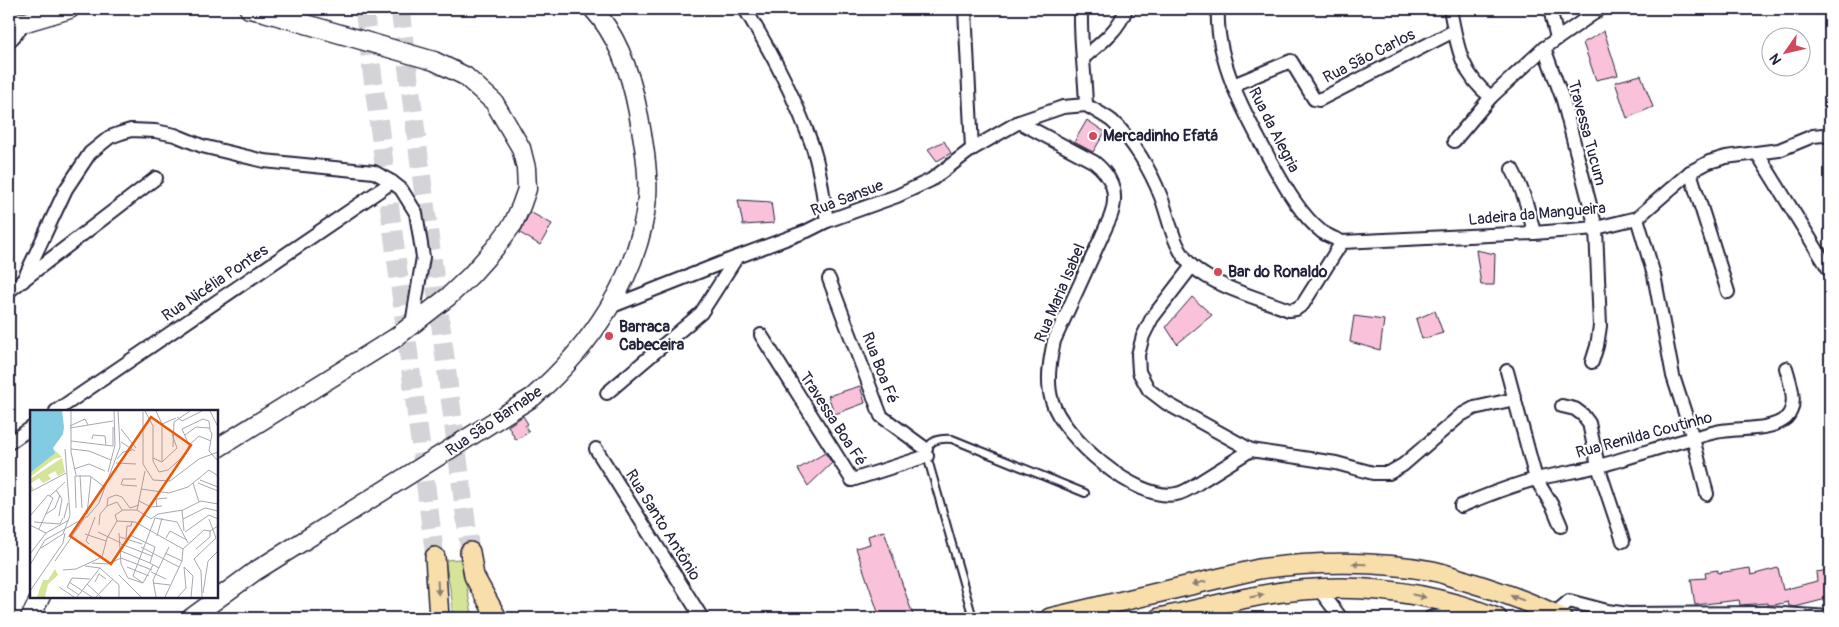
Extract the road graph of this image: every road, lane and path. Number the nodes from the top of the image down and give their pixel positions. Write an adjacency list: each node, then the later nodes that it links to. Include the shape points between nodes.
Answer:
1 (70, 9): 12 (street)
2 (249, 9): 43 (street, via 434,61 465,76 494,102 521,148 526,168 526,189 513,224 471,275)
3 (593, 9): 42 (street, Rua São Barnabe, via 609,30 630,76 641,127 646,173 647,197 637,244)
4 (745, 9): 31 (street, via 791,94 812,144)
5 (965, 9): 24 (street)
6 (1081, 9): 17 (street)
7 (1126, 9): 17 (street, via 1119,24)
8 (1218, 9): 18 (street, Rua da Alegria, via 1217,22)
9 (1450, 9): 13 (street)
10 (1550, 9): 14 (street)
11 (1600, 9): 14 (street)
12 (18, 21): 15 (street)
13 (1454, 31): 18 (street, Rua São Carlos, via 1319,100 1314,98 1292,61); 19 (street, via 1464,67 1473,82)
14 (1557, 38): 16 (street)
15 (9, 42)
16 (1544, 48): 19 (street); 32 (street, Travessa Tucum, via 1563,100)
17 (1083, 58): 20 (street)
18 (1233, 84): 34 (street, Rua da Alegria, via 1280,178 1303,212 1322,232)
19 (1491, 97): 23 (street)
20 (1086, 105): 21 (street, Rua Sansue, via 1063,106); 36 (street, via 1111,121 1130,142 1150,173 1176,243)
21 (1018, 122): 24 (street, Rua Sansue); 57 (street, Rua Maria Isabel, via 1094,162 1110,180 1114,194 1110,218 1054,341 1051,356 1051,399 1074,437 1098,462 1118,475 1162,494 1177,494)
22 (1830, 137): 25 (street, Ladeira da Mangueira, via 1813,136 1779,150)
23 (1454, 141)
24 (972, 150): 31 (street, Rua Sansue, via 931,180)
25 (1757, 153): 27 (street, Ladeira da Mangueira, via 1726,157); 37 (street)
26 (1512, 169): 33 (street, via 1527,202)
27 (1690, 172): 30 (street, Ladeira da Mangueira); 41 (street)
28 (156, 178): 39 (street)
29 (392, 182): 39 (street, via 374,172 264,161 202,146 174,135 131,130 110,137 81,164); 43 (street, via 401,189 416,212 423,257); 51 (street, Rua Nicélia Pontes)
30 (1636, 218): 32 (street, Ladeira da Mangueira); 53 (street, via 1654,274 1674,376)
31 (828, 221): 35 (street, Rua Sansue)
32 (1596, 228): 33 (street, Ladeira da Mangueira); 45 (street, Travessa Tucum, via 1600,326)
33 (1534, 233): 34 (street, Ladeira da Mangueira)
34 (1342, 242): 36 (street, via 1303,304 1296,309 1289,310 1224,285)
35 (737, 257): 42 (street, Rua Sansue); 48 (street, via 700,313)
36 (1192, 266): 57 (street, via 1152,318 1143,336 1138,355 1139,372 1149,390 1166,403)
37 (1830, 271)
38 (829, 279): 58 (street, Rua Boa Fé, via 880,416)
39 (22, 281): 40 (street)
40 (9, 292)
41 (1728, 292)
42 (610, 307): 75 (street, Rua São Barnabe, via 569,363 533,398 254,572)
43 (412, 324): 56 (street, via 395,338)
44 (761, 335): 58 (street, Travessa Boa Fé, via 852,480)
45 (1592, 362)
46 (1786, 368): 53 (street, Rua Renilda Coutinho, via 1792,409 1777,424)
47 (1507, 371): 49 (street)
48 (607, 393)
49 (1514, 399): 57 (street, via 1461,414 1403,465 1389,473 1373,473 1336,463); 60 (street)
50 (1562, 406): 59 (street, via 1575,409 1589,423)
51 (57, 410)
52 (30, 429): 54 (street)
53 (1693, 438): 59 (street, Rua Renilda Coutinho); 62 (street)
54 (9, 443)
55 (596, 448): 79 (street, Rua Santo Antônio)
56 (218, 449)
57 (1251, 450)
58 (927, 453): 61 (lane, via 931,442 939,438 952,439); 80 (lane)
59 (1598, 466): 60 (street, Rua Renilda Coutinho); 65 (street)
60 (1536, 479): 63 (street, Rua Renilda Coutinho); 64 (street, via 1554,507)
61 (1085, 493)
62 (1707, 494)
63 (1461, 506)
64 (1561, 526)
65 (1623, 541)
66 (470, 552): 68 (main road)
67 (435, 557): 76 (main road, one-way to 76)
68 (474, 576): 77 (main road); 78 (main road)
69 (1318, 588): 71 (main road, one-way to 71, via 1407,593); 82 (main road, one-way to 69, via 1264,595); 83 (street)
70 (40, 597): 74 (street)
71 (1479, 611): 84 (street); 85 (main road)
72 (1562, 611): 73 (street, via 1766,613); 81 (main road, one-way to 81, via 1435,572 1331,564 1259,569)
73 (1830, 617)
74 (30, 618)
75 (191, 618)
76 (439, 618)
77 (482, 618)
78 (497, 618)
79 (702, 618)
80 (973, 618)
81 (1050, 618)
82 (1158, 618)
83 (1341, 618)
84 (1430, 618)
85 (1496, 618)

